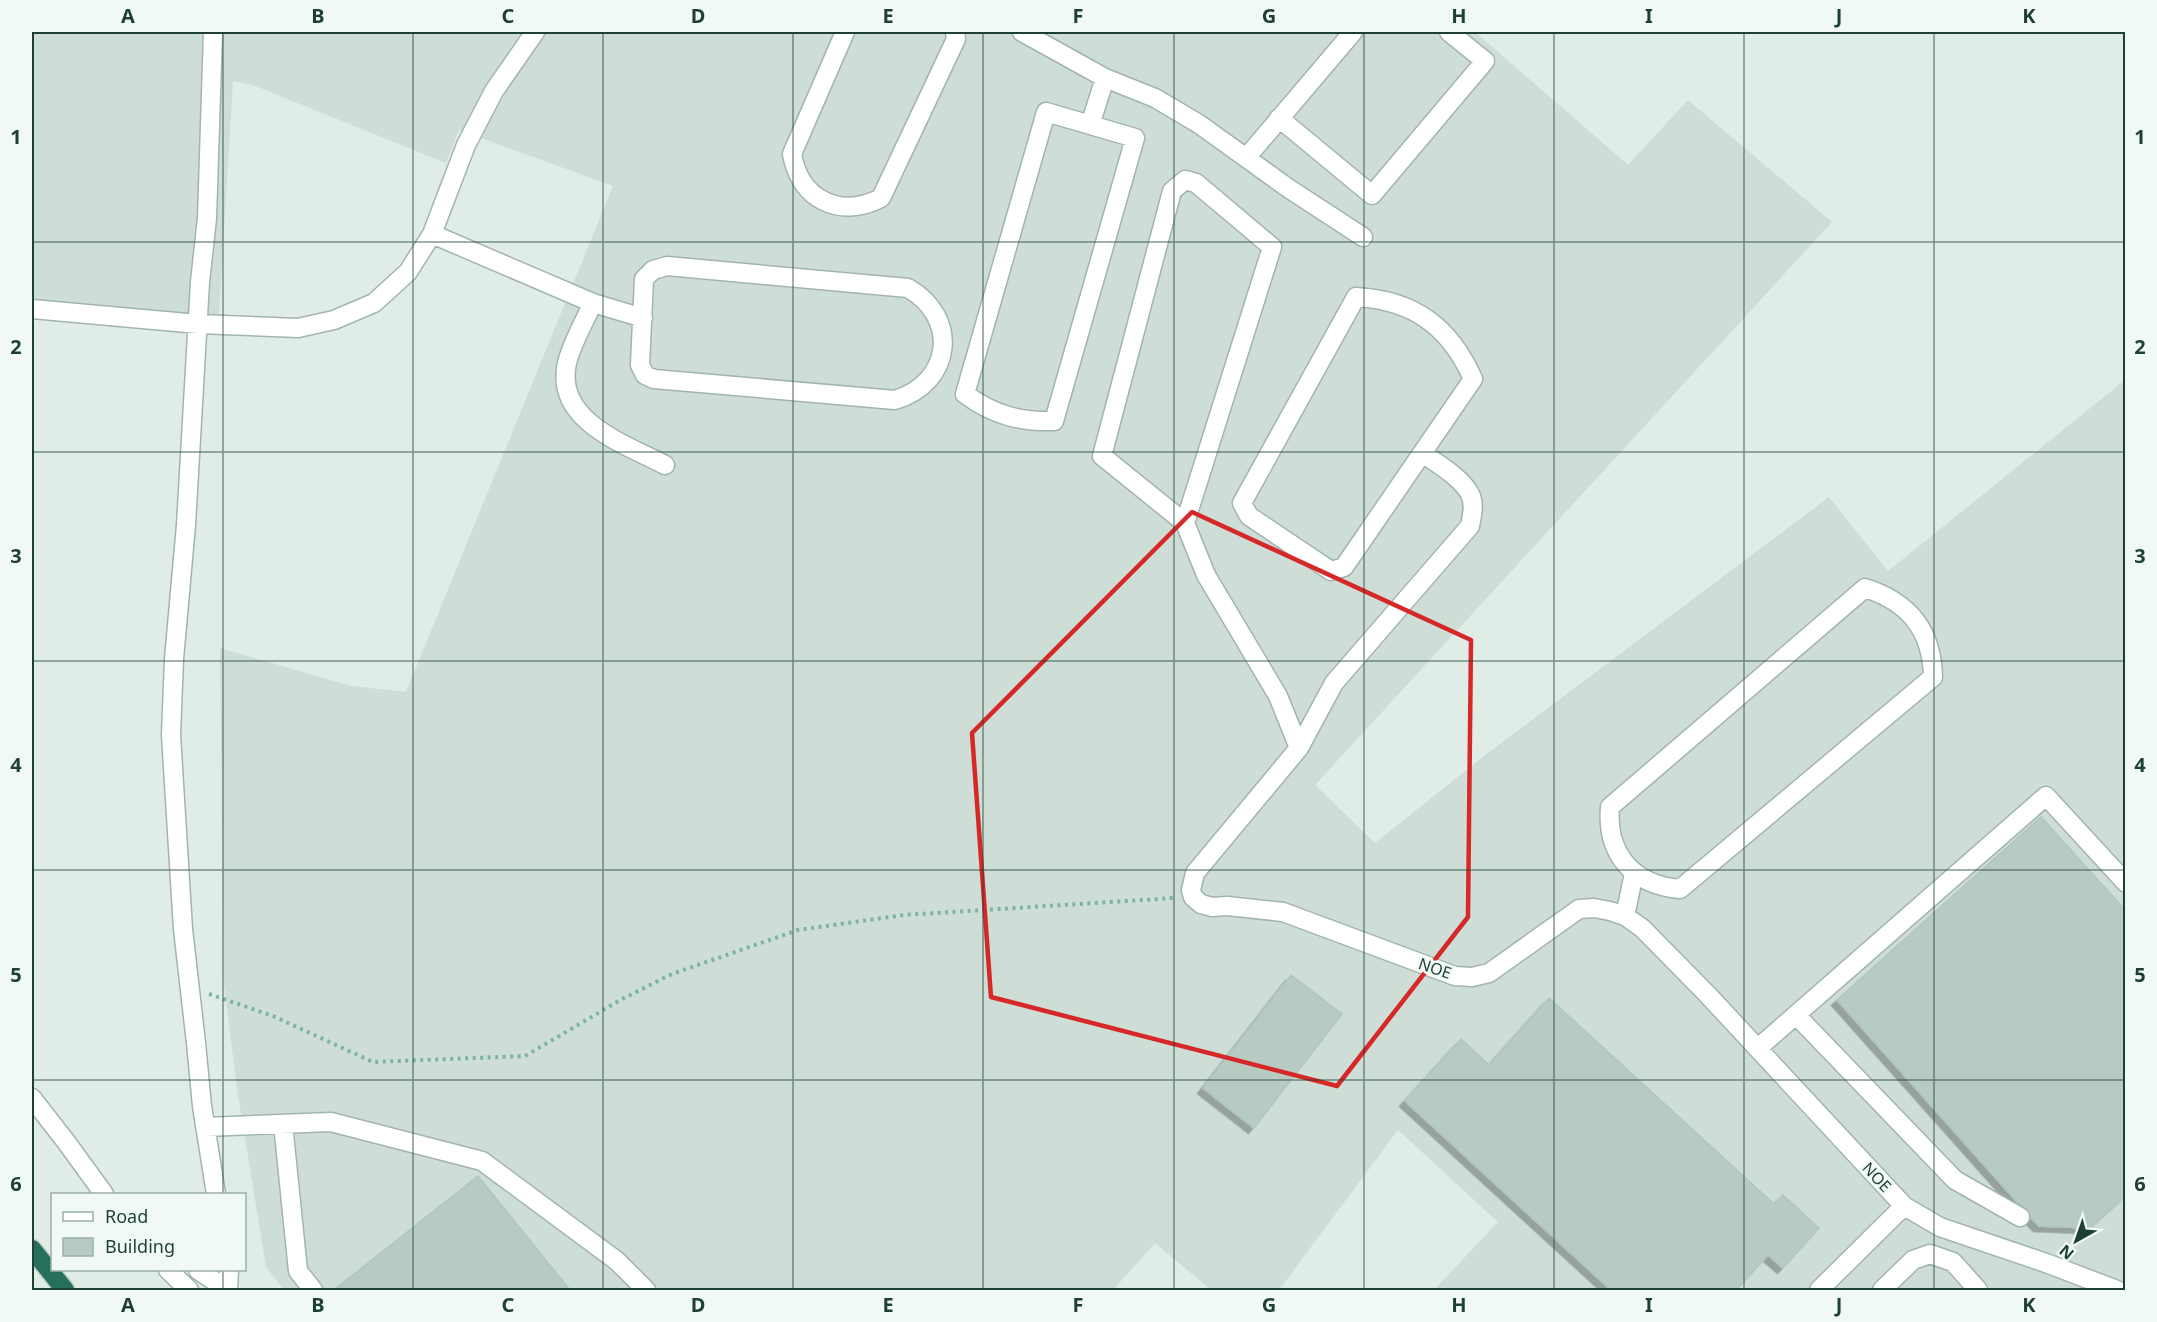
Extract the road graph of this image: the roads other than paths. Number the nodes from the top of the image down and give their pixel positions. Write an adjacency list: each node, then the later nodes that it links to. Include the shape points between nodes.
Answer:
1 (213, 32): 17 (street, via 207,218)
2 (535, 32): 12 (street, via 494,91 466,145)
3 (845, 32): 4 (street, via 792,154 805,186 823,201 847,207 859,207 881,198 956,39)
4 (955, 32)
5 (1022, 32): 8 (street)
6 (1353, 32): 9 (street)
7 (1449, 32): 9 (street, via 1485,62 1372,195)
8 (1105, 78): 10 (street); 11 (street, via 1155,98)
9 (1279, 118): 11 (street)
10 (1090, 125): 10 (street, via 1046,112 965,394 1004,416 1054,421 1135,138)
11 (1246, 158): 13 (street)
12 (432, 234): 14 (street); 17 (street, via 408,272 374,303 334,320 298,328)
13 (1363, 237)
14 (593, 303): 16 (street); 19 (street, via 567,363 570,395 593,428)
15 (32, 309): 17 (street)
16 (643, 318): 16 (street, via 644,279 653,270 667,266 908,288 933,310 943,344 941,357 928,381 895,400 654,379 645,375 640,365)
17 (198, 324): 29 (street, via 171,735 183,929)
18 (1423, 453): 18 (street, via 1473,380 1447,336 1422,315 1390,302 1356,297 1242,503 1249,516 1330,571 1344,567); 21 (street, via 1471,495 1470,526 1334,683)
19 (665, 465)
20 (1185, 523): 20 (street, via 1272,247 1196,183 1185,180 1172,191 1102,456); 21 (street, via 1206,575 1278,696)
21 (1299, 748): 24 (street, NOE, via 1195,873 1192,897 1201,904 1283,912 1455,976 1489,973 1579,909 1594,908)
22 (1634, 873): 22 (street, via 1656,885 1680,890 1933,677 1933,662 1924,634 1906,610 1894,600 1865,588 1610,807 1613,843); 24 (street)
23 (2126, 883): 25 (street, via 2046,796)
24 (1625, 916): 26 (street, NOE, via 1642,928)
25 (1796, 1015): 26 (street); 33 (street, via 1954,1180)
26 (1758, 1048): 32 (street, NOE)
27 (32, 1098): 30 (street)
28 (283, 1124): 29 (street); 41 (street, via 298,1271); 42 (street, via 331,1122 482,1161 617,1261)
29 (205, 1127): 31 (street)
30 (103, 1193)
31 (216, 1193)
32 (1904, 1206): 43 (street); 46 (street, NOE, via 1940,1227)
33 (2020, 1217)
34 (32, 1249): 38 (highway)
35 (170, 1271): 39 (street)
36 (201, 1271): 40 (street)
37 (229, 1271): 40 (street)
38 (65, 1290)
39 (189, 1290)
40 (228, 1290)
41 (313, 1290)
42 (646, 1290)
43 (1819, 1290)
44 (1882, 1290): 45 (street, via 1913,1260 1930,1254 1953,1262)
45 (1978, 1290)
46 (2117, 1290)

